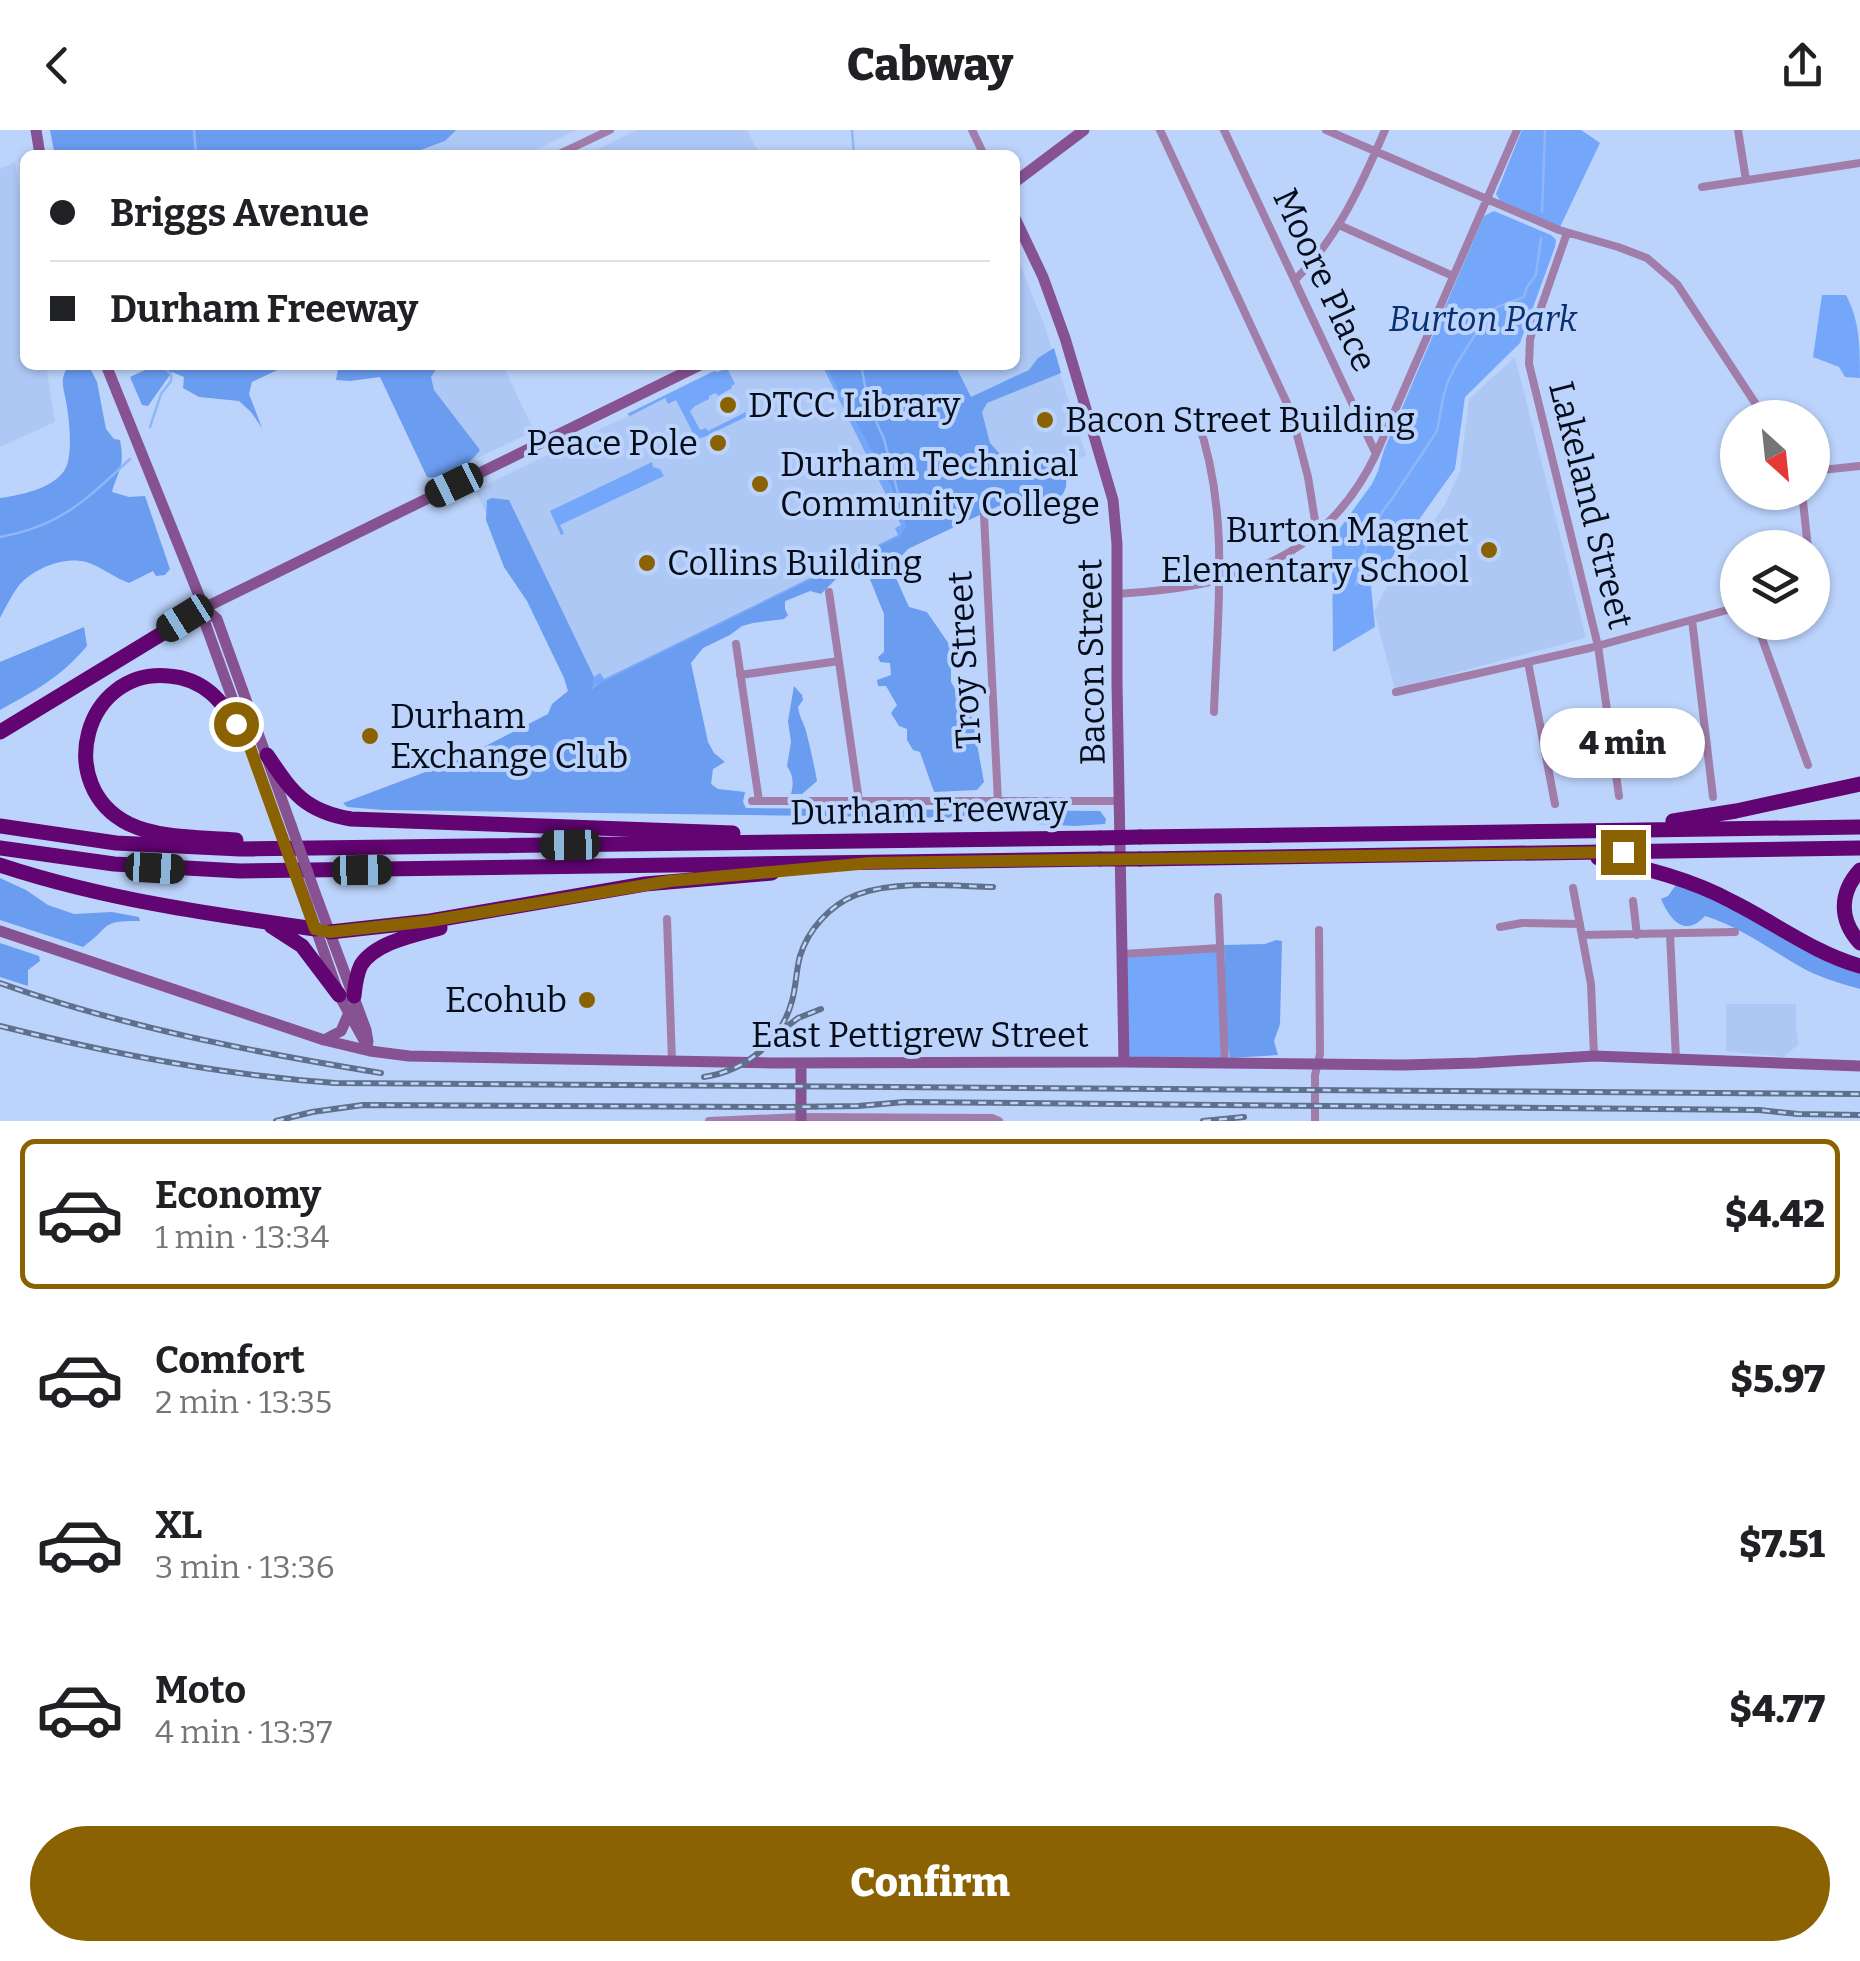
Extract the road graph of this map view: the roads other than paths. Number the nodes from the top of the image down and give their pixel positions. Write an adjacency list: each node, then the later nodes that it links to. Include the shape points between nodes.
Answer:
1 (610, 130): 9 (street)
2 (1084, 130): 12 (street)
3 (1160, 130): 29 (street, via 1284,394)
4 (1224, 130): 20 (street, Moore Place)
5 (1326, 130): 10 (street)
6 (1385, 130): 10 (street)
7 (1517, 130): 15 (street)
8 (1738, 130): 13 (street)
9 (568, 150)
10 (1375, 152): 15 (street); 16 (street)
11 (1860, 163): 13 (street)
12 (1020, 178)
13 (1746, 180): 14 (street)
14 (1702, 186)
15 (1486, 200): 18 (street); 19 (street)
16 (1339, 225): 19 (street); 20 (street)
17 (1020, 229): 32 (street, Bacon Street, via 1065,338 1112,492)
18 (1566, 233): 23 (street, via 1653,262 1672,279); 38 (street, Lakeland Street, via 1530,339 1528,364)
19 (1453, 276): 25 (street)
20 (1295, 280): 25 (street, Moore Place)
21 (108, 370): 33 (street)
22 (690, 370): 33 (street)
23 (1753, 400)
24 (1197, 419): 30 (street, via 1215,488)
25 (1376, 454): 29 (street, via 1353,496)
26 (1860, 466): 27 (street)
27 (1830, 469)
28 (984, 515): 52 (street, Troy Street)
29 (1318, 534): 30 (street, via 1271,562)
30 (1218, 580): 32 (street); 43 (street)
31 (830, 592): 39 (street)
32 (1117, 594): 53 (street, Bacon Street)
33 (204, 608): 44 (highway); 45 (street); 46 (street, via 217,619)
34 (1720, 611): 35 (street)
35 (1692, 620): 38 (street); 50 (street)
36 (1763, 640): 47 (street)
37 (736, 644): 41 (street)
38 (1598, 646): 40 (street); 49 (street, Lakeland Street)
39 (839, 660): 41 (street); 51 (street)
40 (1528, 662): 42 (street); 54 (street)
41 (740, 675): 51 (street, via 755,801)
42 (1396, 692)
43 (1214, 712)
44 (0, 732)
45 (248, 742): 55 (street); 61 (highway, via 205,688 155,676 122,687 100,707 87,734 85,764 102,802 136,827)
46 (267, 755): 55 (street); 59 (highway, via 306,804 352,819)
47 (1808, 765)
48 (1860, 784): 58 (highway, via 1704,818)
49 (1618, 796)
50 (1713, 796)
51 (859, 802): 52 (street)
52 (998, 802): 53 (street)
53 (1120, 802): 84 (street, Bacon Street)
54 (1555, 804)
55 (284, 825): 77 (street, bridge)
56 (0, 826): 61 (highway, Durham Freeway, via 157,846)
57 (1860, 827): 58 (highway, Durham Freeway)
58 (1610, 830): 59 (highway, Durham Freeway, bridge)
59 (892, 841): 61 (highway, Durham Freeway)
60 (0, 848): 64 (highway, Durham Freeway, via 114,864 240,871)
61 (334, 848)
62 (1860, 848): 63 (highway, Durham Freeway)
63 (1575, 853): 64 (highway, Durham Freeway, bridge); 85 (highway, via 1695,884)
64 (870, 863): 70 (highway, via 670,881)
65 (0, 865): 71 (highway, via 138,902)
66 (1860, 870): 82 (highway, via 1844,907)
67 (1572, 888): 73 (street)
68 (1218, 897): 83 (street)
69 (1633, 901): 80 (street)
70 (532, 903): 77 (highway); 86 (highway, via 377,950)
71 (258, 920): 77 (highway); 86 (highway, via 302,946)
72 (667, 920): 92 (street)
73 (1580, 924): 74 (street); 81 (street)
74 (1500, 927)
75 (1319, 930): 96 (street)
76 (0, 931): 88 (street, East Pettigrew Street)
77 (323, 931): 86 (street)
78 (1735, 932): 79 (street)
79 (1670, 934): 80 (street); 91 (street)
80 (1636, 935): 81 (street)
81 (1582, 936): 90 (street)
82 (1860, 943)
83 (1220, 948): 84 (street); 95 (street)
84 (1123, 954): 93 (street, Bacon Street)
85 (1860, 966)
86 (346, 996): 87 (street); 89 (street)
87 (348, 1015): 88 (street, via 341,1030); 89 (street)
88 (324, 1040): 89 (street, East Pettigrew Street)
89 (370, 1052): 92 (street, East Pettigrew Street)
90 (1594, 1056): 91 (street, East Pettigrew Street); 96 (street, East Pettigrew Street)
91 (1676, 1060): 97 (street, East Pettigrew Street)
92 (672, 1061): 94 (street, East Pettigrew Street)
93 (1124, 1062): 94 (street, East Pettigrew Street); 95 (street, East Pettigrew Street)
94 (801, 1063): 98 (street)
95 (1225, 1063): 96 (street, East Pettigrew Street)
96 (1317, 1064): 103 (street)
97 (1860, 1066)
98 (801, 1119): 99 (street); 101 (street)
99 (862, 1119): 100 (street)
100 (923, 1119): 102 (street)
101 (709, 1121)
102 (999, 1121)
103 (1315, 1121)

